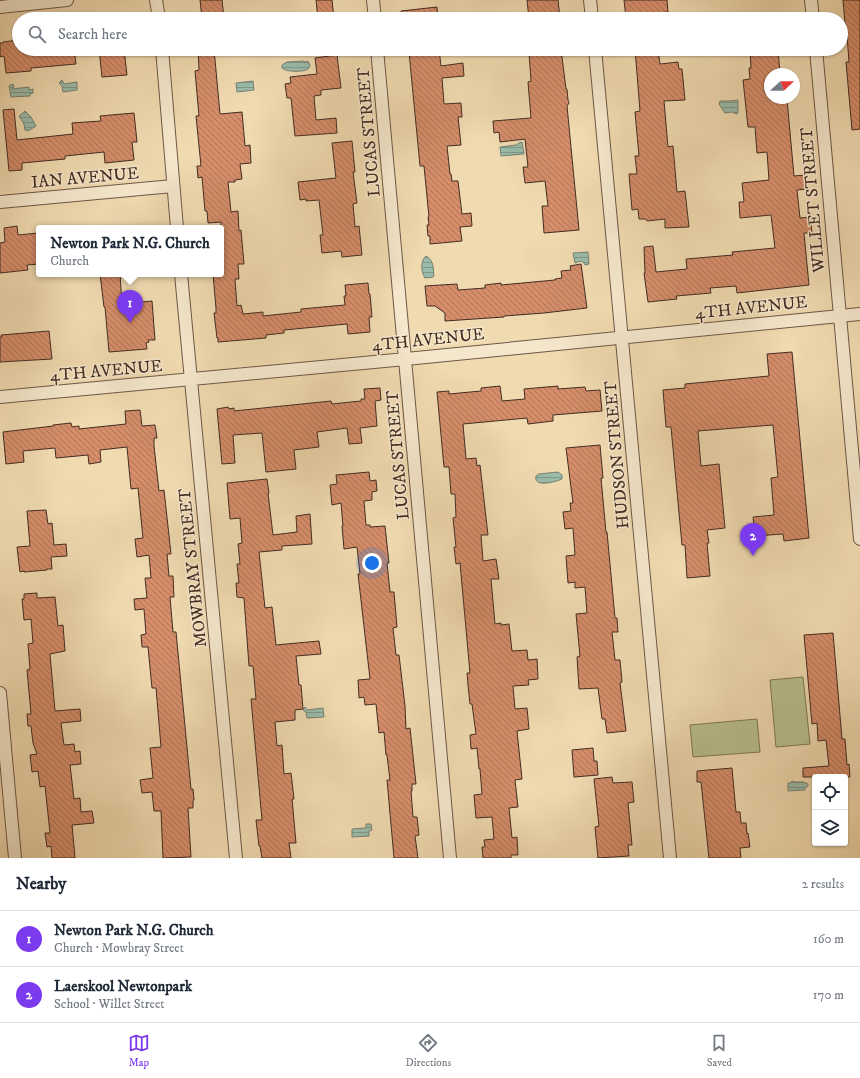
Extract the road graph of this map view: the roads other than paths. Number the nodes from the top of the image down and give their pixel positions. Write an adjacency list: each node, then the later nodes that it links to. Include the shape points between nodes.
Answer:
1 (67, 0): 6 (street)
2 (156, 0): 7 (street)
3 (373, 0): 8 (street)
4 (590, 0): 9 (street)
5 (811, 0): 10 (street)
6 (0, 6)
7 (158, 12)
8 (374, 12)
9 (591, 12)
10 (812, 12)
11 (163, 56): 15 (street)
12 (378, 56): 22 (street, LUCAS STREET)
13 (596, 56): 21 (street, HUDSON STREET)
14 (817, 56): 20 (street, WILLET STREET)
15 (173, 186): 16 (street, IAN AVENUE); 17 (street)
16 (0, 202)
17 (177, 225)
18 (181, 277): 23 (street, MOWBRAY STREET)
19 (860, 314): 20 (street, 4TH AVENUE)
20 (839, 316): 21 (street, 4TH AVENUE); 25 (street, WILLET STREET)
21 (622, 337): 22 (street, 4TH AVENUE); 30 (street, HUDSON STREET)
22 (406, 359): 23 (street, 4TH AVENUE); 29 (street, LUCAS STREET)
23 (190, 379): 24 (street, 4TH AVENUE); 28 (street, MOWBRAY STREET)
24 (0, 397)
25 (860, 539)
26 (0, 693): 27 (street)
27 (15, 858)
28 (236, 858)
29 (450, 858)
30 (670, 858)

